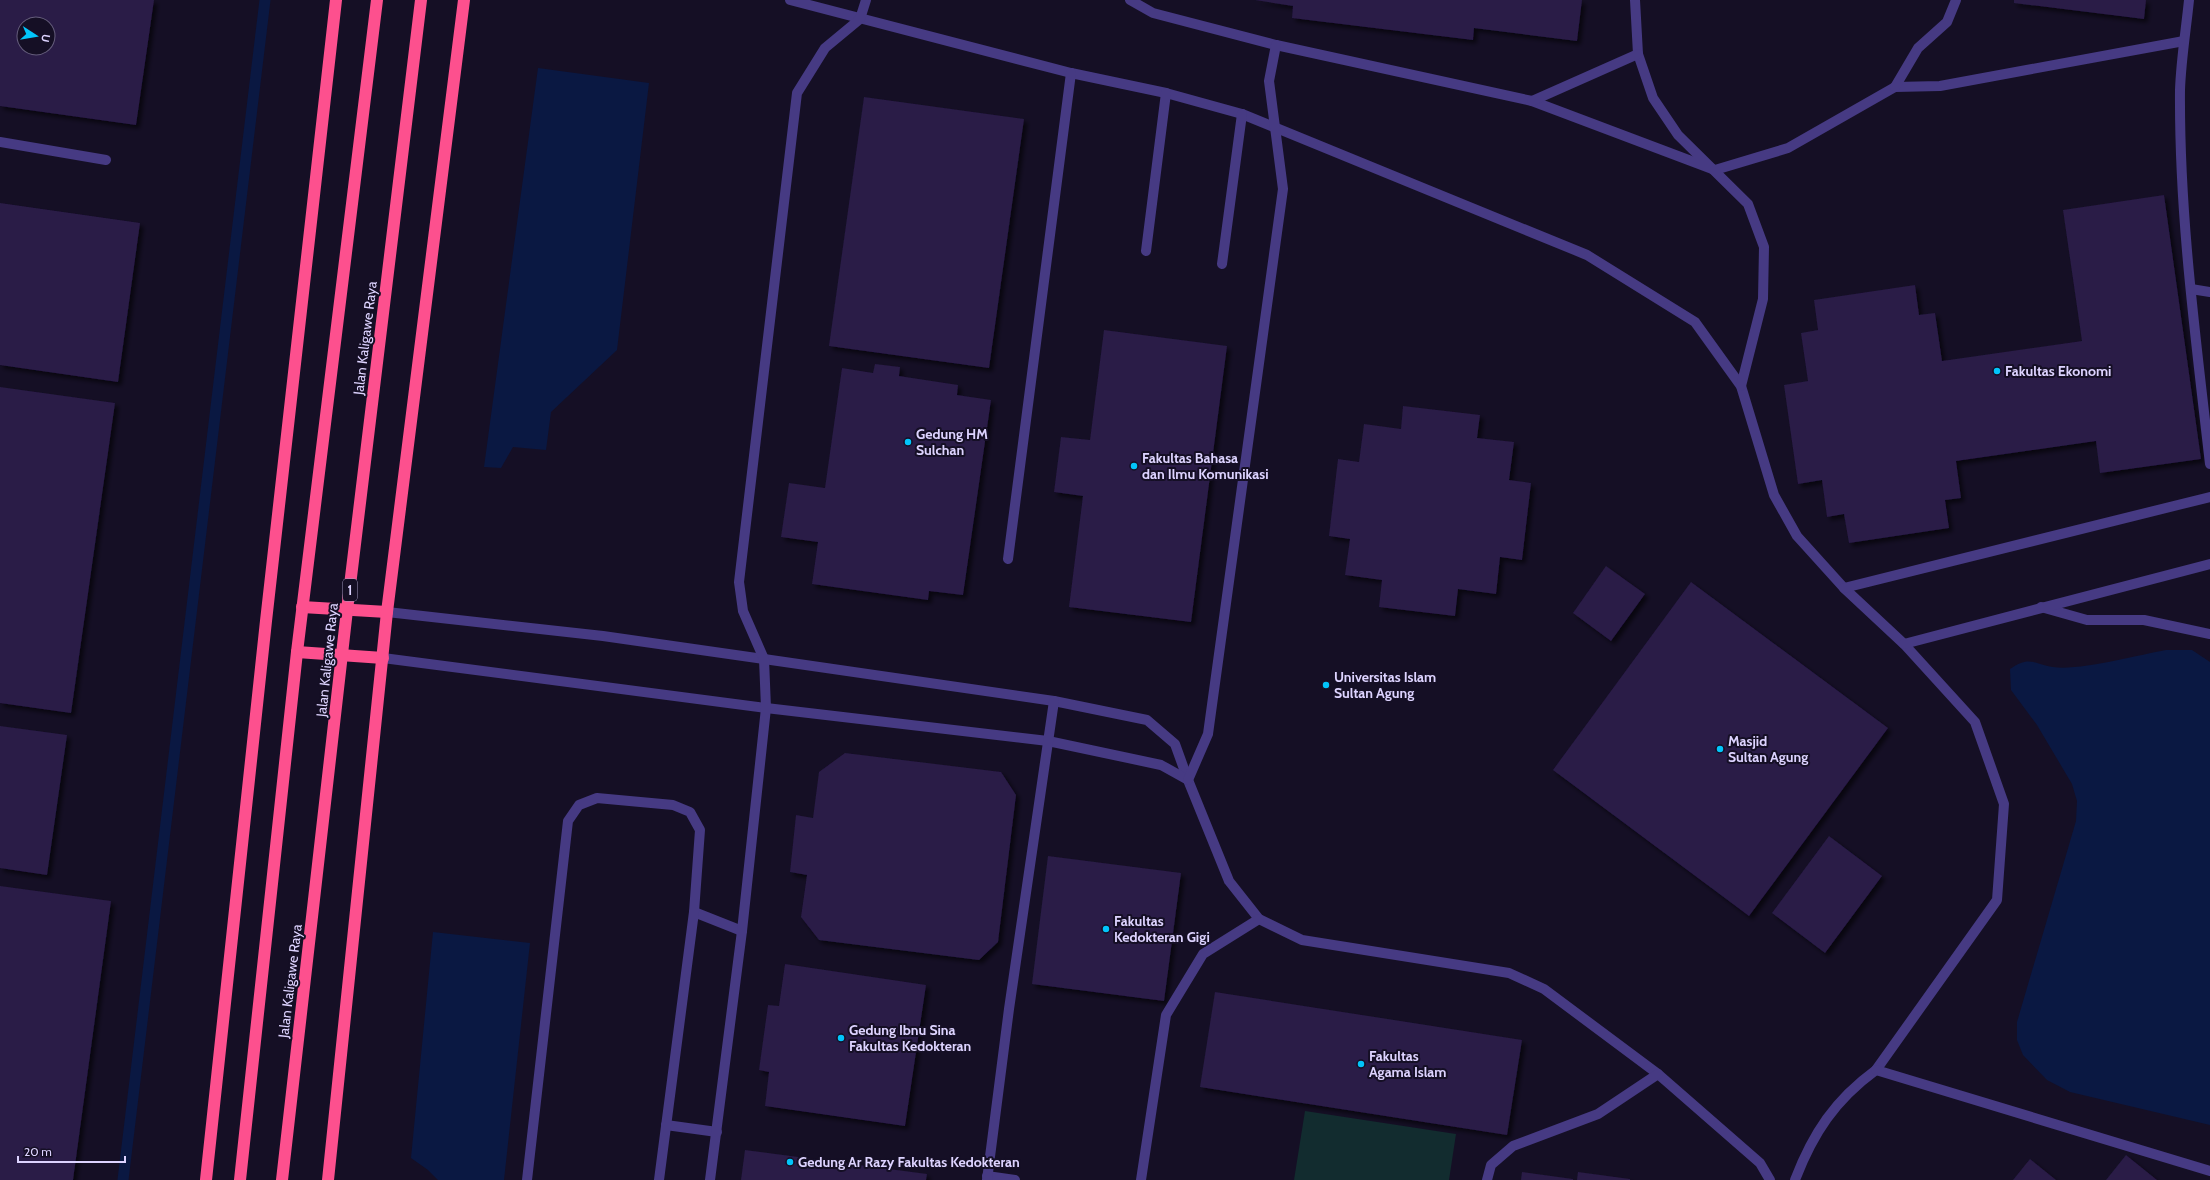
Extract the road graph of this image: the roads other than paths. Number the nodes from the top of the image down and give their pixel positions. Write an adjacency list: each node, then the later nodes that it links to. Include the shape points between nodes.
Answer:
1 (336, 0): 57 (highway)
2 (377, 0): 34 (highway, Jalan Kaligawe Raya)
3 (421, 0): 36 (highway, Jalan Kaligawe Raya / 1)
4 (464, 0): 37 (highway)
5 (790, 0): 11 (lane)
6 (866, 0): 11 (lane)
7 (1130, 0): 13 (lane, via 1153,13)
8 (1635, 0): 14 (lane)
9 (1956, 0): 16 (lane, via 1947,22 1918,48)
10 (2189, 0): 12 (lane)
11 (860, 19): 15 (lane); 43 (lane, via 825,48 797,93 739,582 742,611)
12 (2184, 41): 16 (lane, via 1940,86); 26 (lane, via 2180,89)
13 (1276, 45): 18 (lane); 20 (lane, via 1269,81)
14 (1638, 54): 18 (lane); 23 (lane, via 1653,98 1678,134)
15 (1071, 73): 17 (lane); 31 (lane)
16 (1896, 87): 23 (lane, via 1788,148)
17 (1166, 93): 19 (lane); 24 (lane)
18 (1532, 101): 23 (lane)
19 (1242, 114): 20 (lane); 25 (lane)
20 (1277, 130): 28 (lane, via 1587,255 1695,322); 47 (lane, via 1282,197 1208,734)
21 (0, 142): 22 (lane)
22 (106, 160)
23 (1715, 170): 28 (lane, via 1748,204 1764,247 1763,299)
24 (1146, 251)
25 (1222, 264)
26 (2191, 289): 27 (lane); 29 (lane)
27 (2210, 292)
28 (1741, 386): 33 (lane, via 1774,495 1797,536)
29 (2210, 464)
30 (2210, 497): 33 (lane)
31 (1008, 559)
32 (2210, 564): 35 (lane)
33 (1844, 588): 39 (lane)
34 (302, 606): 36 (highway); 40 (highway, Jalan Kaligawe Raya)
35 (2042, 607): 38 (lane, via 2087,620 2144,620); 39 (lane)
36 (347, 610): 37 (highway); 41 (highway, Jalan Kaligawe Raya / 1)
37 (387, 612): 42 (highway); 43 (lane, via 603,636)
38 (2210, 634)
39 (1904, 644): 51 (lane, via 1975,722 2004,804 1997,900)
40 (297, 652): 41 (highway); 58 (highway, Jalan Kaligawe Raya)
41 (342, 656): 42 (highway); 59 (highway, Jalan Kaligawe Raya / 1)
42 (383, 658): 45 (lane); 60 (highway)
43 (764, 659): 44 (lane); 45 (lane)
44 (1054, 701): 46 (lane); 47 (lane, via 1147,720 1175,744)
45 (766, 708): 46 (lane); 50 (lane)
46 (1048, 741): 47 (lane, via 1161,765); 56 (lane)
47 (1188, 780): 49 (lane, via 1229,881)
48 (694, 912): 50 (lane); 53 (lane); 61 (lane, via 700,830 690,812 673,805 597,798 579,805 568,821)
49 (1259, 919): 52 (lane, via 1302,940 1509,973 1544,989); 65 (lane, via 1203,954 1166,1015)
50 (742, 931): 54 (lane)
51 (1876, 1070): 55 (lane); 68 (lane, via 1857,1084 1824,1120)
52 (1658, 1074): 66 (lane, via 1598,1114 1513,1146 1491,1165); 67 (lane, via 1760,1163)
53 (666, 1125): 54 (lane); 62 (lane)
54 (717, 1132): 63 (lane)
55 (2210, 1171)
56 (987, 1178): 64 (lane)
57 (206, 1180)
58 (240, 1180)
59 (282, 1180)
60 (328, 1180)
61 (527, 1180)
62 (659, 1180)
63 (710, 1180)
64 (1015, 1180)
65 (1141, 1180)
66 (1486, 1180)
67 (1770, 1180)
68 (1795, 1180)

